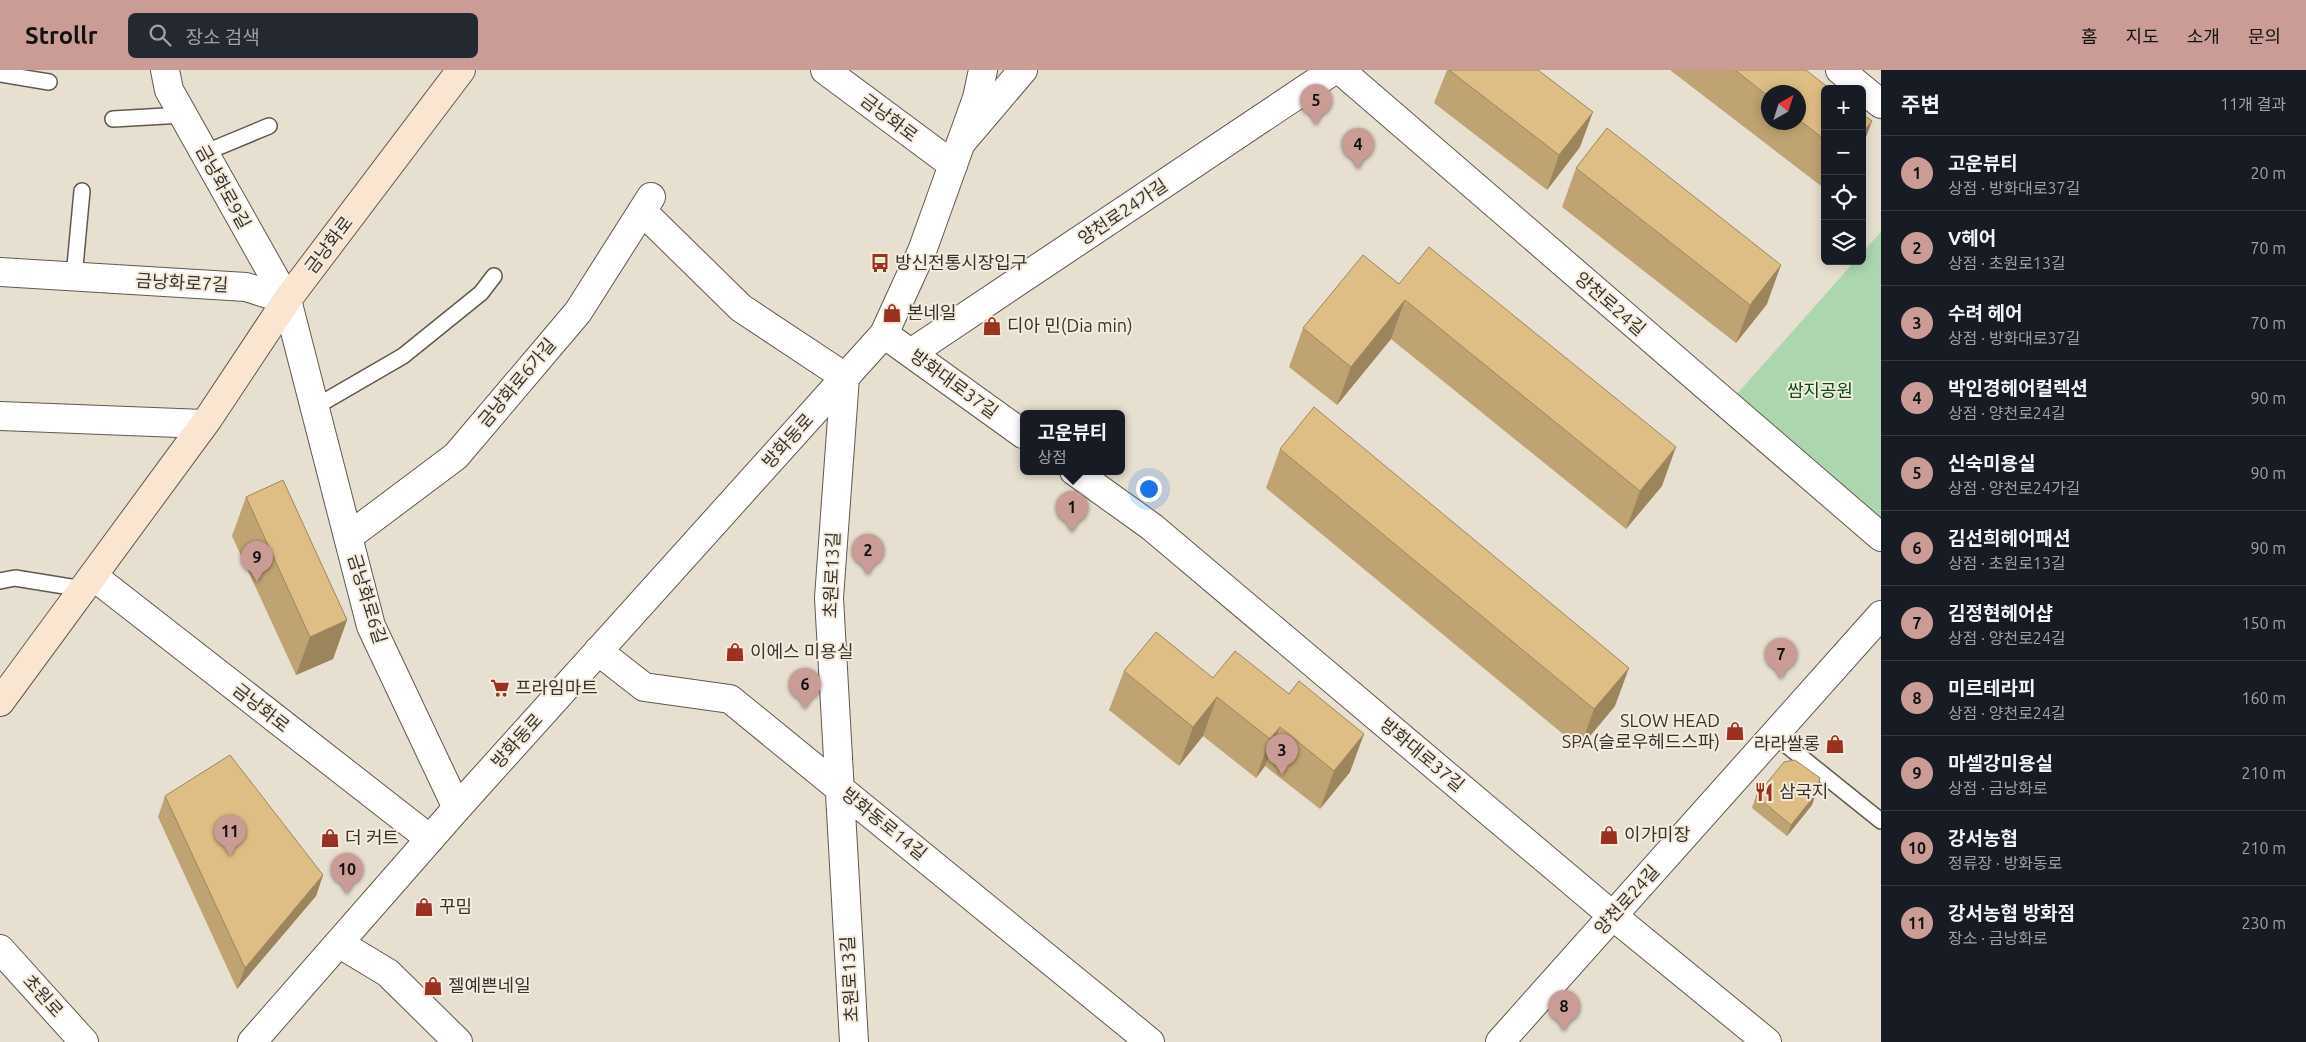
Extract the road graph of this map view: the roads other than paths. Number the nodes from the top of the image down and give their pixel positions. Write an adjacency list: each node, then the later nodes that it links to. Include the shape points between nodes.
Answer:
1 (165, 70): 12 (street, 금낭화로9길, via 169,90)
2 (461, 70): 21 (main road, 금낭화로)
3 (825, 70): 16 (street, 금낭화로)
4 (983, 70): 16 (street, 방화동로)
5 (1023, 70): 16 (street)
6 (1334, 70): 23 (street, 양천로24가길)
7 (1340, 70): 31 (street, 양천로24길)
8 (1840, 70): 11 (street)
9 (0, 74): 10 (lane)
10 (49, 82)
11 (1881, 104)
12 (183, 115): 13 (lane); 15 (street, 금낭화로9길)
13 (113, 119)
14 (269, 126): 15 (lane)
15 (204, 154): 21 (street, 금낭화로9길)
16 (957, 155): 22 (street, 방화동로, via 922,251)
17 (82, 191): 20 (lane)
18 (0, 272): 20 (street, 금낭화로7길)
19 (494, 276): 25 (lane, via 481,293 403,356)
20 (74, 277): 21 (street, 금낭화로7길, via 246,286)
21 (287, 300): 25 (street, 금낭화로6길); 27 (main road, 금낭화로)
22 (884, 334): 23 (street, 방화대로37길); 24 (street, 방화동로)
23 (911, 353): 28 (street, 방화대로37길)
24 (845, 377): 30 (street, 금낭화로6가길, via 741,308 646,204 578,312 456,456); 35 (street, 방화동로); 38 (street, 초원로13길, via 829,598)
25 (314, 407): 30 (street, 금낭화로6길)
26 (0, 416): 27 (street)
27 (204, 424): 33 (main road, 금낭화로)
28 (1020, 432)
29 (1080, 475): 42 (street, 방화대로37길, via 1152,527)
30 (348, 537): 39 (street, 금낭화로6길, via 371,626)
31 (1881, 537)
32 (0, 582): 33 (lane, 금낭화로, via 15,578)
33 (88, 582): 36 (main road, 금낭화로); 41 (street, 금낭화로)
34 (1877, 629): 37 (street, 양천로24길)
35 (598, 651): 38 (street, 방화동로14길, via 644,687 730,699); 39 (street, 방화동로)
36 (0, 702)
37 (1775, 736): 40 (lane); 42 (street, 양천로24길)
38 (838, 786): 48 (street, 초원로13길); 49 (street, 방화동로14길)
39 (457, 808): 41 (street, 방화동로)
40 (1881, 821)
41 (430, 839): 43 (street, 방화동로)
42 (1613, 916): 50 (street, 양천로24길); 51 (street, 방화대로37길)
43 (340, 944): 46 (street, 방화동로); 47 (street, via 388,973)
44 (0, 950): 45 (street, 초원로)
45 (84, 1042)
46 (252, 1042)
47 (458, 1042)
48 (854, 1042)
49 (1150, 1042)
50 (1500, 1042)
51 (1767, 1042)

